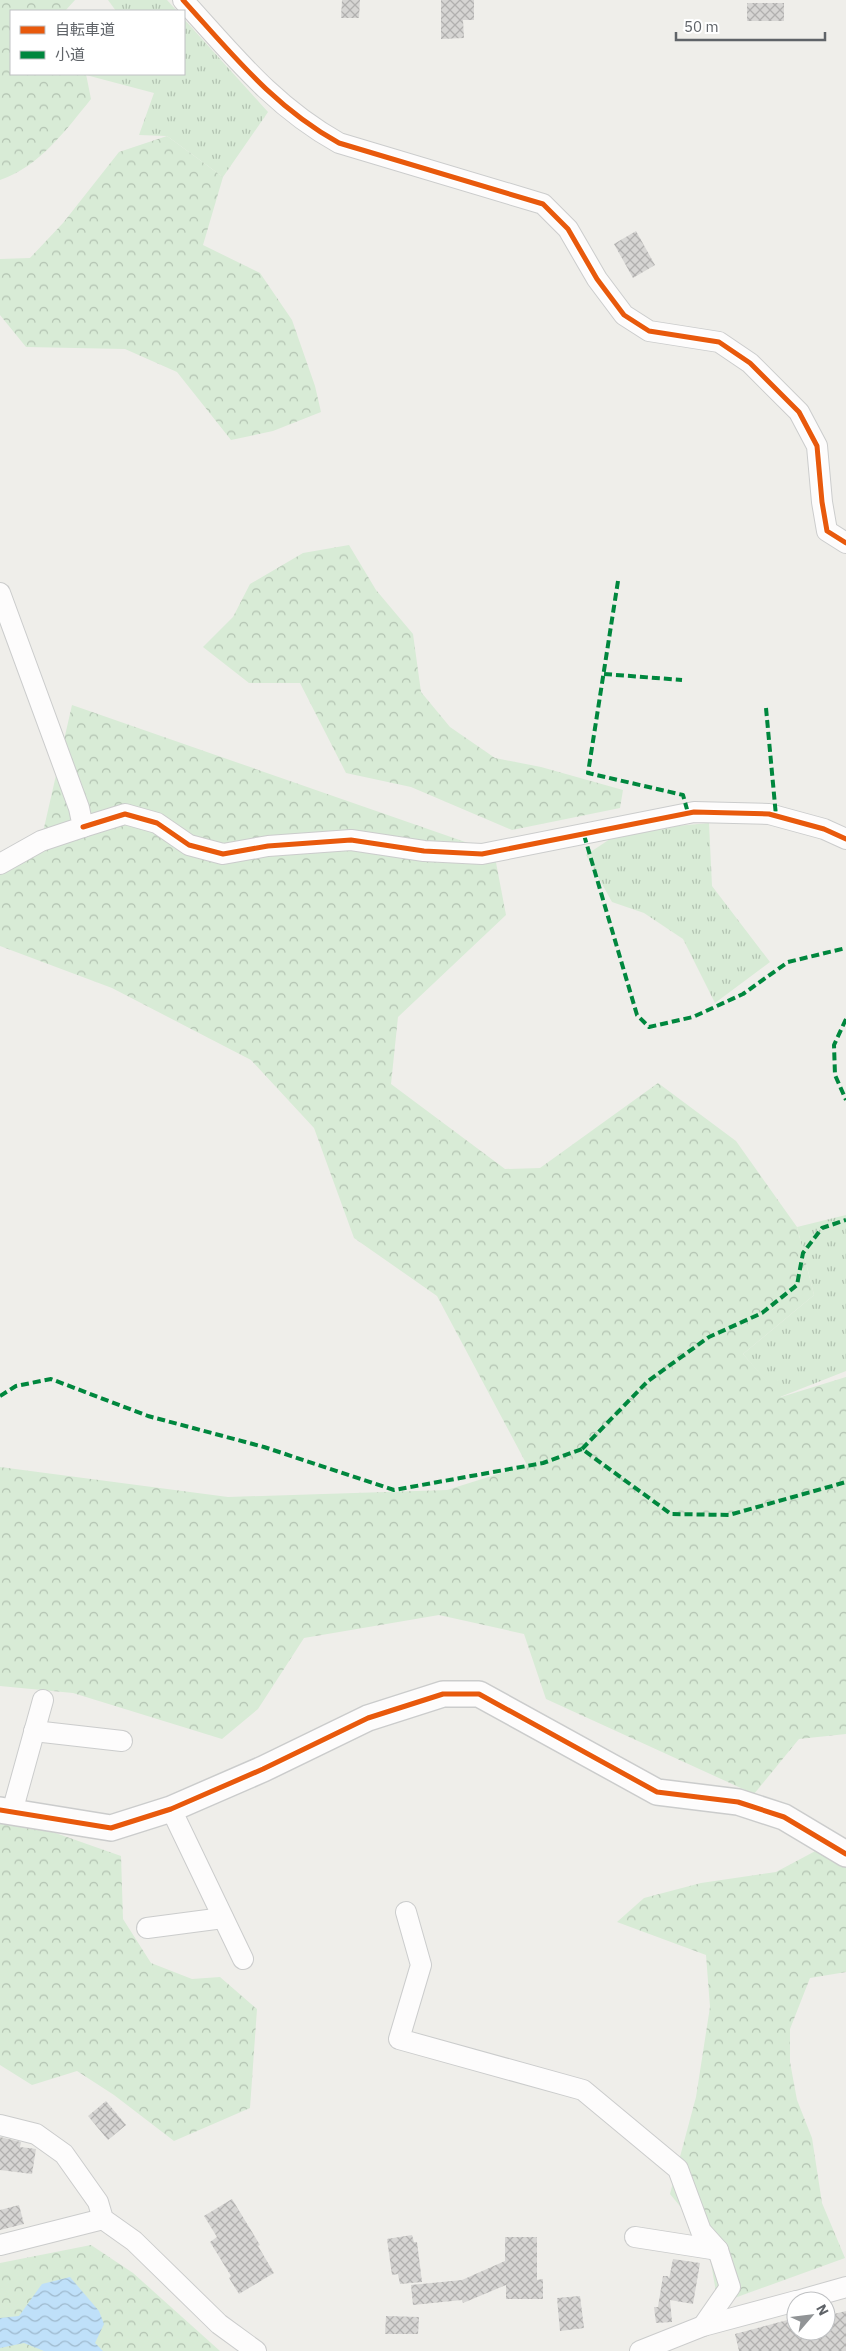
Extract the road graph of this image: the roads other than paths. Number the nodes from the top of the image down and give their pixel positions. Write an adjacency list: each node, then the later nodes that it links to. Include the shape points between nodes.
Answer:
1 (184, 0): 2 (street, via 268,93 310,126 339,143 543,204 568,229 597,279 624,314 649,331 719,342 750,363 799,412 817,446 828,531)
2 (846, 543)
3 (0, 593): 4 (street)
4 (83, 827): 5 (street, via 126,814 157,823 189,845 223,854 268,846 351,840 424,851 482,854 694,812 768,814 824,829); 6 (street, via 41,841)
5 (846, 839)
6 (0, 864)
7 (43, 1700): 8 (street)
8 (34, 1731): 9 (street); 11 (street)
9 (122, 1741)
10 (171, 1809): 11 (street, via 111,1828); 12 (street, via 368,1718 444,1694 479,1694 657,1792 738,1802 784,1817); 14 (street)
11 (6, 1811)
12 (846, 1854)
13 (406, 1912): 21 (street, via 420,1965 400,2039 583,2090 678,2169 701,2231)
14 (223, 1918): 15 (street); 16 (street)
15 (147, 1928)
16 (243, 1959)
17 (0, 2125): 18 (street, via 36,2134 64,2154 98,2202)
18 (103, 2219): 20 (street); 26 (street, via 134,2241 219,2324)
19 (635, 2237): 21 (street)
20 (0, 2245)
21 (718, 2250): 25 (street, via 730,2288)
22 (846, 2287): 23 (street)
23 (832, 2291)
24 (786, 2304): 25 (street)
25 (703, 2326): 27 (street)
26 (256, 2351)
27 (640, 2351)

